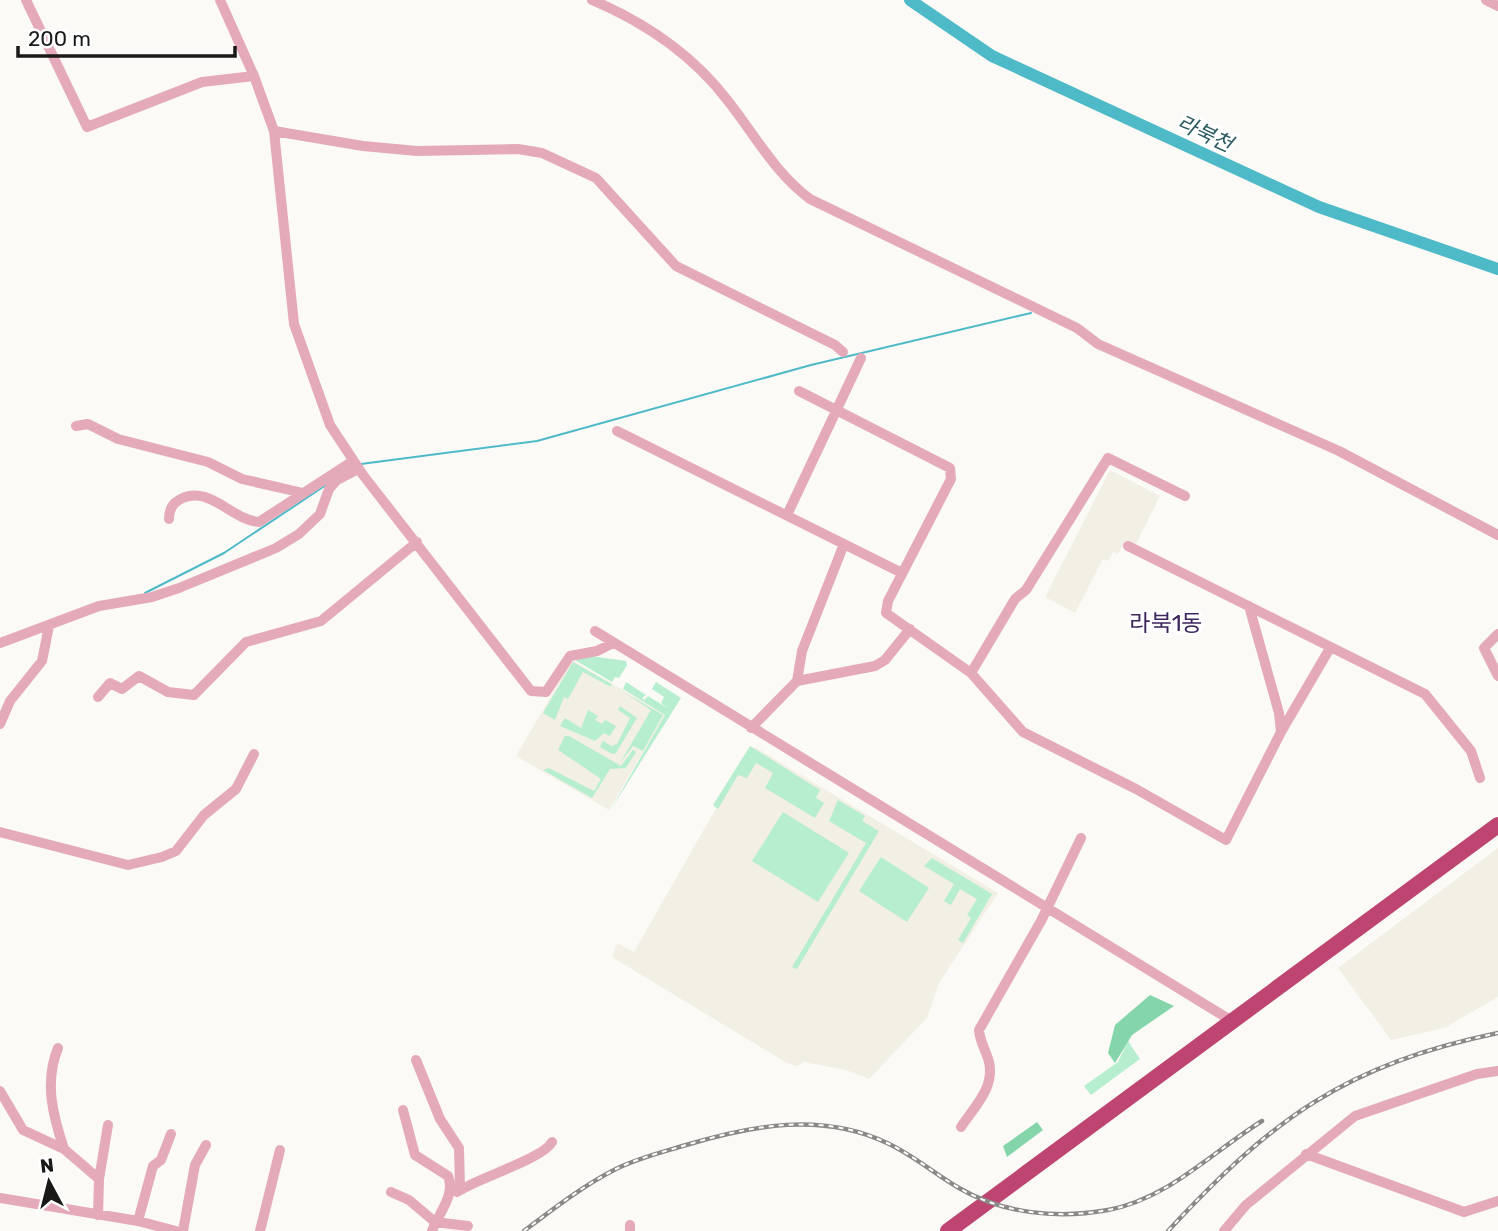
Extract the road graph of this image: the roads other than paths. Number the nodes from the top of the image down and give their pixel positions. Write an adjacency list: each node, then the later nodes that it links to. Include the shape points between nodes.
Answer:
1 (26, 0): 6 (street, via 87,127 202,82)
2 (220, 0): 6 (street)
3 (592, 0): 19 (street, via 637,20 703,74 779,170 810,199 1077,328 1098,344 1339,451)
4 (1486, 0): 5 (street)
5 (1498, 6)
6 (254, 76): 7 (street)
7 (274, 131): 8 (street, via 417,151 518,149 542,153 596,178 676,266); 14 (street, via 295,324 330,425)
8 (843, 352)
9 (861, 358): 11 (street)
10 (799, 391): 11 (street)
11 (836, 410): 17 (street); 23 (street, via 950,468 951,479)
12 (76, 425): 15 (street, via 88,424 118,439 208,462 242,479)
13 (617, 432): 17 (street)
14 (356, 465): 15 (street); 20 (street); 25 (street, via 330,489 320,514 276,548 179,588 99,606)
15 (303, 493): 18 (street, via 259,522 198,495 178,500)
16 (1185, 496): 32 (street, via 1108,458)
17 (786, 515): 21 (street)
18 (169, 519)
19 (1498, 536)
20 (417, 542): 30 (street, via 531,691 546,692 570,656); 35 (street, via 321,621 246,642 194,695 168,692 139,676 122,689 110,683)
21 (844, 544): 23 (street); 34 (street, via 802,651)
22 (1128, 546): 24 (street)
23 (902, 573): 26 (street, via 886,613)
24 (1248, 606): 31 (street); 38 (street)
25 (49, 626): 29 (street); 36 (street, via 42,661 10,701)
26 (910, 629): 32 (street); 34 (street, via 875,666)
27 (594, 631): 30 (street)
28 (1498, 634): 33 (street, via 1484,648)
29 (0, 643)
30 (613, 643): 37 (street)
31 (1330, 648): 38 (street); 40 (street, via 1433,700 1471,751)
32 (971, 673): 38 (street, via 1023,732 1226,840)
33 (1498, 676)
34 (797, 681): 37 (street)
35 (97, 698)
36 (0, 724)
37 (751, 728): 44 (street)
38 (1281, 732)
39 (254, 754): 42 (street, via 236,789 204,815 176,851 162,857 128,864)
40 (1480, 778)
41 (1498, 825): 45 (highway)
42 (0, 832)
43 (1081, 838): 44 (street)
44 (1047, 909): 45 (street); 52 (street, via 979,1030 991,1077)
45 (1232, 1021): 72 (highway)
46 (58, 1048): 56 (street, via 50,1075 53,1110)
47 (415, 1060): 60 (street, via 440,1119 459,1148)
48 (1498, 1070): 58 (street, via 1355,1116)
49 (0, 1091): 56 (street, via 23,1130)
50 (403, 1110): 63 (street, via 415,1155 448,1176)
51 (108, 1125): 59 (street)
52 (961, 1127)
53 (171, 1134): 66 (street, via 161,1160 153,1166)
54 (552, 1142): 60 (street, via 544,1152)
55 (206, 1145): 70 (street, via 195,1165)
56 (64, 1149): 59 (street)
57 (279, 1150): 71 (street)
58 (1306, 1154): 64 (street, via 1464,1212); 73 (street, via 1246,1205)
59 (99, 1179): 65 (street)
60 (460, 1189): 63 (street)
61 (391, 1192): 67 (street, via 409,1200)
62 (0, 1198): 65 (street)
63 (449, 1198): 67 (street)
64 (1498, 1201)
65 (98, 1215): 66 (street)
66 (138, 1221): 69 (street)
67 (434, 1226): 68 (street)
68 (468, 1226)
69 (176, 1231)
70 (183, 1231)
71 (260, 1231)
72 (948, 1231)
73 (1224, 1231)

